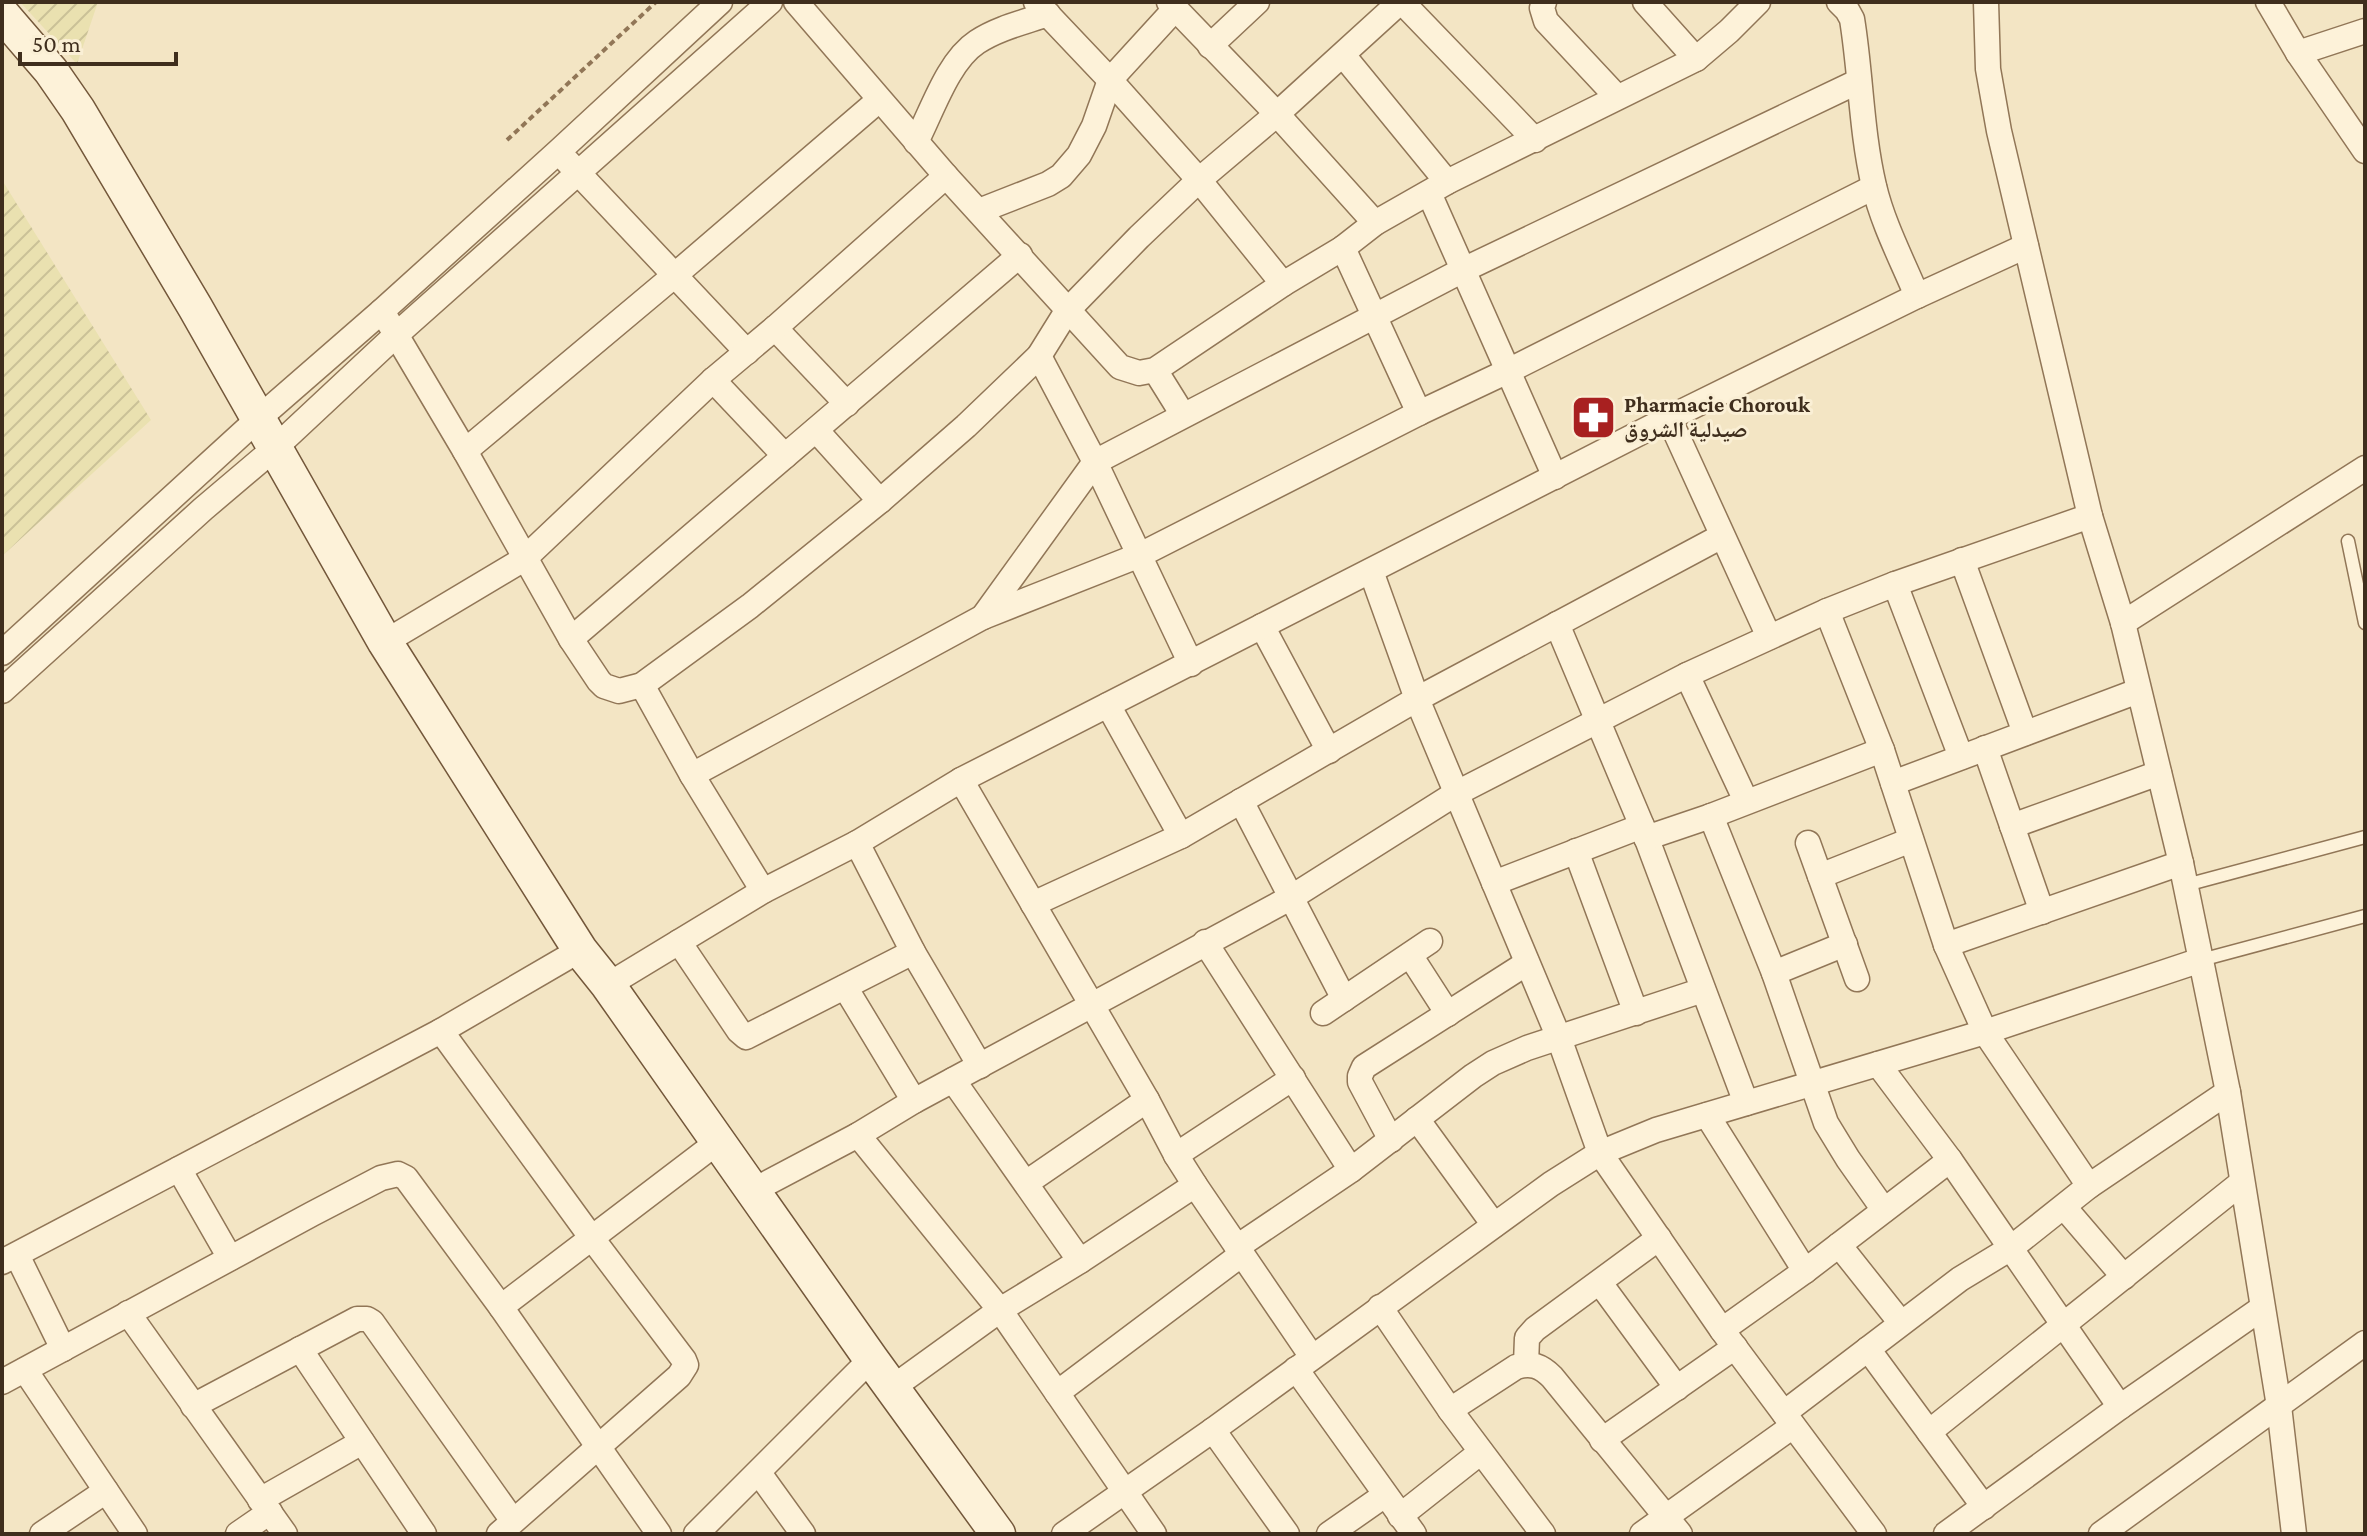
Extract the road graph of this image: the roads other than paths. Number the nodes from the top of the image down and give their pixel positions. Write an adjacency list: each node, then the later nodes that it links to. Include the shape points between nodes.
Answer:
1 (720, 2): 28 (street)
2 (770, 2): 29 (street)
3 (796, 2): 23 (street)
4 (1257, 2): 16 (street)
5 (1401, 2): 18 (street); 25 (street)
6 (1544, 2): 22 (street, via 1546,21)
7 (1645, 2): 19 (street)
8 (1758, 2): 19 (street)
9 (1839, 2): 21 (street, via 1852,19)
10 (1986, 2): 36 (street, via 1992,97)
11 (2268, 2): 17 (street)
12 (1172, 5): 16 (street); 20 (street)
13 (1042, 8): 20 (street); 27 (street, via 966,50)
14 (2, 14): 57 (main road, via 78,110)
15 (2365, 31): 17 (street)
16 (1210, 46): 24 (street)
17 (2298, 53): 26 (street)
18 (1343, 55): 24 (street); 32 (street)
19 (1696, 59): 22 (street)
20 (1110, 80): 31 (street); 34 (street, via 1094,126 1061,176)
21 (1859, 81): 33 (street); 39 (street)
22 (1617, 97): 25 (street)
23 (879, 100): 27 (street); 40 (street)
24 (1277, 114): 31 (street); 35 (street)
25 (1535, 140): 32 (street)
26 (2362, 141)
27 (916, 142): 30 (street)
28 (559, 151): 29 (street); 43 (street)
29 (578, 173): 40 (street); 47 (street)
30 (946, 176): 34 (street); 46 (street)
31 (1199, 180): 41 (street); 44 (street)
32 (1438, 187): 35 (street); 39 (street)
33 (1874, 187): 42 (street); 51 (street)
34 (979, 211): 38 (street)
35 (1375, 223): 37 (street)
36 (2026, 246): 42 (street); 66 (street)
37 (1343, 248): 41 (street); 45 (street)
38 (1020, 255): 44 (street); 53 (street)
39 (1463, 270): 45 (street); 51 (street)
40 (675, 275): 48 (street); 60 (street)
41 (1283, 284): 50 (street)
42 (1917, 296): 56 (street)
43 (382, 311): 47 (street); 57 (street)
44 (1067, 311): 49 (street); 50 (street, via 1120,367 1139,373)
45 (1373, 315): 54 (street); 55 (street)
46 (775, 328): 48 (street); 53 (street)
47 (396, 335): 59 (street); 60 (street)
48 (747, 352): 52 (street)
49 (1039, 356): 62 (street); 65 (street)
50 (1155, 370): 55 (street)
51 (1508, 371): 54 (street); 64 (street)
52 (713, 380): 61 (street); 70 (street)
53 (847, 404): 58 (street)
54 (1419, 413): 69 (street)
55 (1183, 415): 62 (street)
56 (1669, 418): 64 (street); 67 (street)
57 (258, 419): 59 (main road); 83 (street)
58 (816, 430): 61 (street); 65 (street)
59 (275, 448): 82 (main road); 87 (street)
60 (465, 451): 70 (street)
61 (785, 456): 81 (street)
62 (1095, 462): 69 (street); 75 (street)
63 (2365, 468): 76 (street)
64 (1555, 477): 72 (street)
65 (880, 501): 86 (street)
66 (2090, 516): 71 (street); 76 (street)
67 (1722, 536): 78 (street); 80 (street)
68 (2348, 541): 77 (lane)
69 (1140, 555): 75 (street); 84 (street)
70 (524, 559): 81 (street); 82 (street)
71 (1962, 560): 73 (street); 92 (street)
72 (1371, 571): 79 (street); 89 (street)
73 (1895, 584): 74 (street); 96 (street)
74 (1827, 611): 80 (street); 94 (street)
75 (983, 617): 98 (street)
76 (2123, 623): 88 (street)
77 (2365, 623)
78 (1557, 624): 89 (street); 91 (street)
79 (1262, 626): 84 (street); 95 (street)
80 (1769, 637): 85 (street)
81 (571, 639): 86 (street, via 604,686 619,691)
82 (385, 642): 125 (main road)
83 (2, 653)
84 (1191, 664): 90 (street)
85 (1687, 675): 91 (street); 103 (street)
86 (642, 685): 98 (street)
87 (2, 691)
88 (2138, 691): 92 (street); 97 (street)
89 (1417, 699): 95 (street); 101 (street)
90 (1108, 705): 99 (street); 107 (street)
91 (1596, 721): 101 (street); 106 (street)
92 (2025, 733): 93 (street)
93 (1985, 748): 96 (street); 105 (street)
94 (1882, 750): 100 (street); 103 (street)
95 (1329, 751): 102 (street)
96 (1961, 757): 100 (street)
97 (2159, 773): 105 (street); 113 (street)
98 (692, 775): 116 (street)
99 (961, 780): 110 (street); 118 (street)
100 (1893, 783): 109 (street)
101 (1455, 794): 115 (street); 117 (street)
102 (1241, 801): 107 (street); 117 (street)
103 (1746, 801): 104 (street)
104 (1711, 816): 106 (street); 129 (street)
105 (2012, 826): 119 (street)
106 (1644, 832): 112 (street); 133 (street)
107 (1181, 836): 118 (street)
108 (2365, 837): 113 (lane)
109 (1911, 840): 114 (street); 124 (street)
110 (857, 843): 116 (street); 126 (street)
111 (1808, 843): 114 (street)
112 (1576, 851): 115 (street); 137 (street)
113 (2183, 874): 119 (street); 127 (street)
114 (1820, 876): 123 (street)
115 (1494, 883): 128 (street)
116 (763, 891): 121 (street)
117 (1292, 897): 122 (street); 134 (street)
118 (1033, 904): 135 (street)
119 (2042, 912): 124 (street)
120 (2365, 916): 127 (lane)
121 (679, 942): 131 (street); 132 (street, via 746,1037)
122 (1205, 942): 135 (street); 144 (street)
123 (1845, 944): 129 (street); 130 (street)
124 (1946, 945): 140 (street)
125 (580, 950): 131 (main road); 139 (street)
126 (913, 952): 132 (street); 143 (street)
127 (2201, 960): 140 (street); 147 (street)
128 (1527, 963): 138 (street); 141 (street)
129 (1774, 973): 146 (street)
130 (1857, 979)
131 (608, 985): 155 (main road)
132 (845, 987): 149 (street)
133 (1703, 990): 137 (street); 150 (street)
134 (1344, 999): 136 (street); 138 (street, via 1420,948)
135 (1092, 1005): 143 (street); 148 (street)
136 (1323, 1013)
137 (1636, 1013): 141 (street)
138 (1448, 1014): 154 (street, via 1364,1067 1360,1082)
139 (441, 1031): 159 (street); 169 (street)
140 (1985, 1032): 142 (street); 164 (street)
141 (1559, 1038): 152 (street, via 1493,1063); 156 (street)
142 (1878, 1064): 146 (street); 158 (street)
143 (980, 1066): 145 (street)
144 (1293, 1078): 157 (street); 160 (street)
145 (953, 1080): 149 (street); 161 (street)
146 (1812, 1084): 150 (street); 167 (street, via 1826,1123)
147 (2228, 1092): 162 (street); 164 (street)
148 (1147, 1100): 157 (street); 161 (street)
149 (914, 1101): 153 (street)
150 (1746, 1103): 151 (street)
151 (1707, 1115): 156 (street); 177 (street)
152 (1417, 1119): 154 (street); 168 (street)
153 (858, 1135): 165 (street); 183 (street)
154 (1391, 1140): 160 (street)
155 (719, 1141): 165 (main road); 169 (street)
156 (1600, 1153): 168 (street); 170 (street)
157 (1176, 1155): 163 (street)
158 (1950, 1160): 167 (street); 172 (street)
159 (179, 1169): 174 (street); 175 (street)
160 (1351, 1170): 173 (street)
161 (1026, 1183): 176 (street)
162 (2241, 1183): 178 (street); 182 (street)
163 (1195, 1185): 173 (street); 176 (street)
164 (2089, 1186): 166 (street)
165 (754, 1190): 192 (main road)
166 (2064, 1207): 172 (street); 178 (street)
167 (1884, 1210): 171 (street)
168 (1494, 1225): 181 (street)
169 (591, 1237): 180 (street); 209 (street, via 686,1365)
170 (1659, 1238): 179 (street); 187 (street)
171 (1839, 1245): 177 (street); 185 (street)
172 (2011, 1248): 185 (street); 186 (street)
173 (1240, 1250): 193 (street); 199 (street)
174 (9, 1258): 189 (street)
175 (230, 1258): 180 (street, via 381,1178 398,1174); 184 (street)
176 (1080, 1261): 183 (street)
177 (1805, 1271): 187 (street)
178 (2124, 1277): 186 (street)
179 (1600, 1283): 194 (street, via 1535,1329 1527,1338); 198 (street)
180 (501, 1307): 209 (street)
181 (1380, 1307): 193 (street); 203 (street)
182 (2262, 1308): 201 (street); 202 (street)
183 (1000, 1310): 197 (street); 199 (street)
184 (128, 1313): 189 (street); 200 (street)
185 (1901, 1323): 191 (street)
186 (2064, 1326): 202 (street); 206 (street)
187 (1728, 1338): 198 (street); 204 (street)
188 (2365, 1343): 201 (street)
189 (63, 1349): 195 (street)
190 (300, 1349): 200 (street); 208 (street); 219 (street, via 357,1319 372,1322)
191 (1868, 1349): 204 (street); 206 (street)
192 (871, 1359): 197 (main road); 211 (street)
193 (1304, 1363): 205 (street); 214 (street)
194 (1526, 1364): 203 (street); 207 (street, via 1545,1370)
195 (25, 1370): 196 (street); 212 (street)
196 (2, 1382)
197 (892, 1388): 228 (main road)
198 (1677, 1388): 207 (street)
199 (1057, 1393): 213 (street)
200 (193, 1406): 215 (street)
201 (2279, 1406): 237 (street); 238 (street)
202 (2120, 1407): 216 (street)
203 (1450, 1410): 210 (street)
204 (1788, 1420): 218 (street); 235 (street)
205 (1213, 1430): 213 (street); 231 (street)
206 (1929, 1432): 216 (street)
207 (1602, 1440): 218 (street)
208 (362, 1442): 215 (street); 224 (street)
209 (598, 1446): 219 (street); 225 (street)
210 (1481, 1452): 217 (street); 233 (street)
211 (759, 1473): 226 (street); 227 (street)
212 (106, 1491): 220 (street); 221 (street)
213 (1123, 1492): 229 (street); 230 (street)
214 (1385, 1495): 217 (street); 232 (street)
215 (265, 1506): 222 (street); 223 (street)
216 (1984, 1507): 236 (street)
217 (1407, 1525)
218 (1674, 1526): 234 (street)
219 (506, 1528)
220 (42, 1534)
221 (135, 1534)
222 (238, 1534)
223 (285, 1534)
224 (424, 1534)
225 (659, 1534)
226 (696, 1534)
227 (803, 1534)
228 (998, 1534)
229 (1064, 1534)
230 (1154, 1534)
231 (1287, 1534)
232 (1329, 1534)
233 (1543, 1534)
234 (1642, 1534)
235 (1874, 1534)
236 (1946, 1534)
237 (2101, 1534)
238 (2294, 1534)

